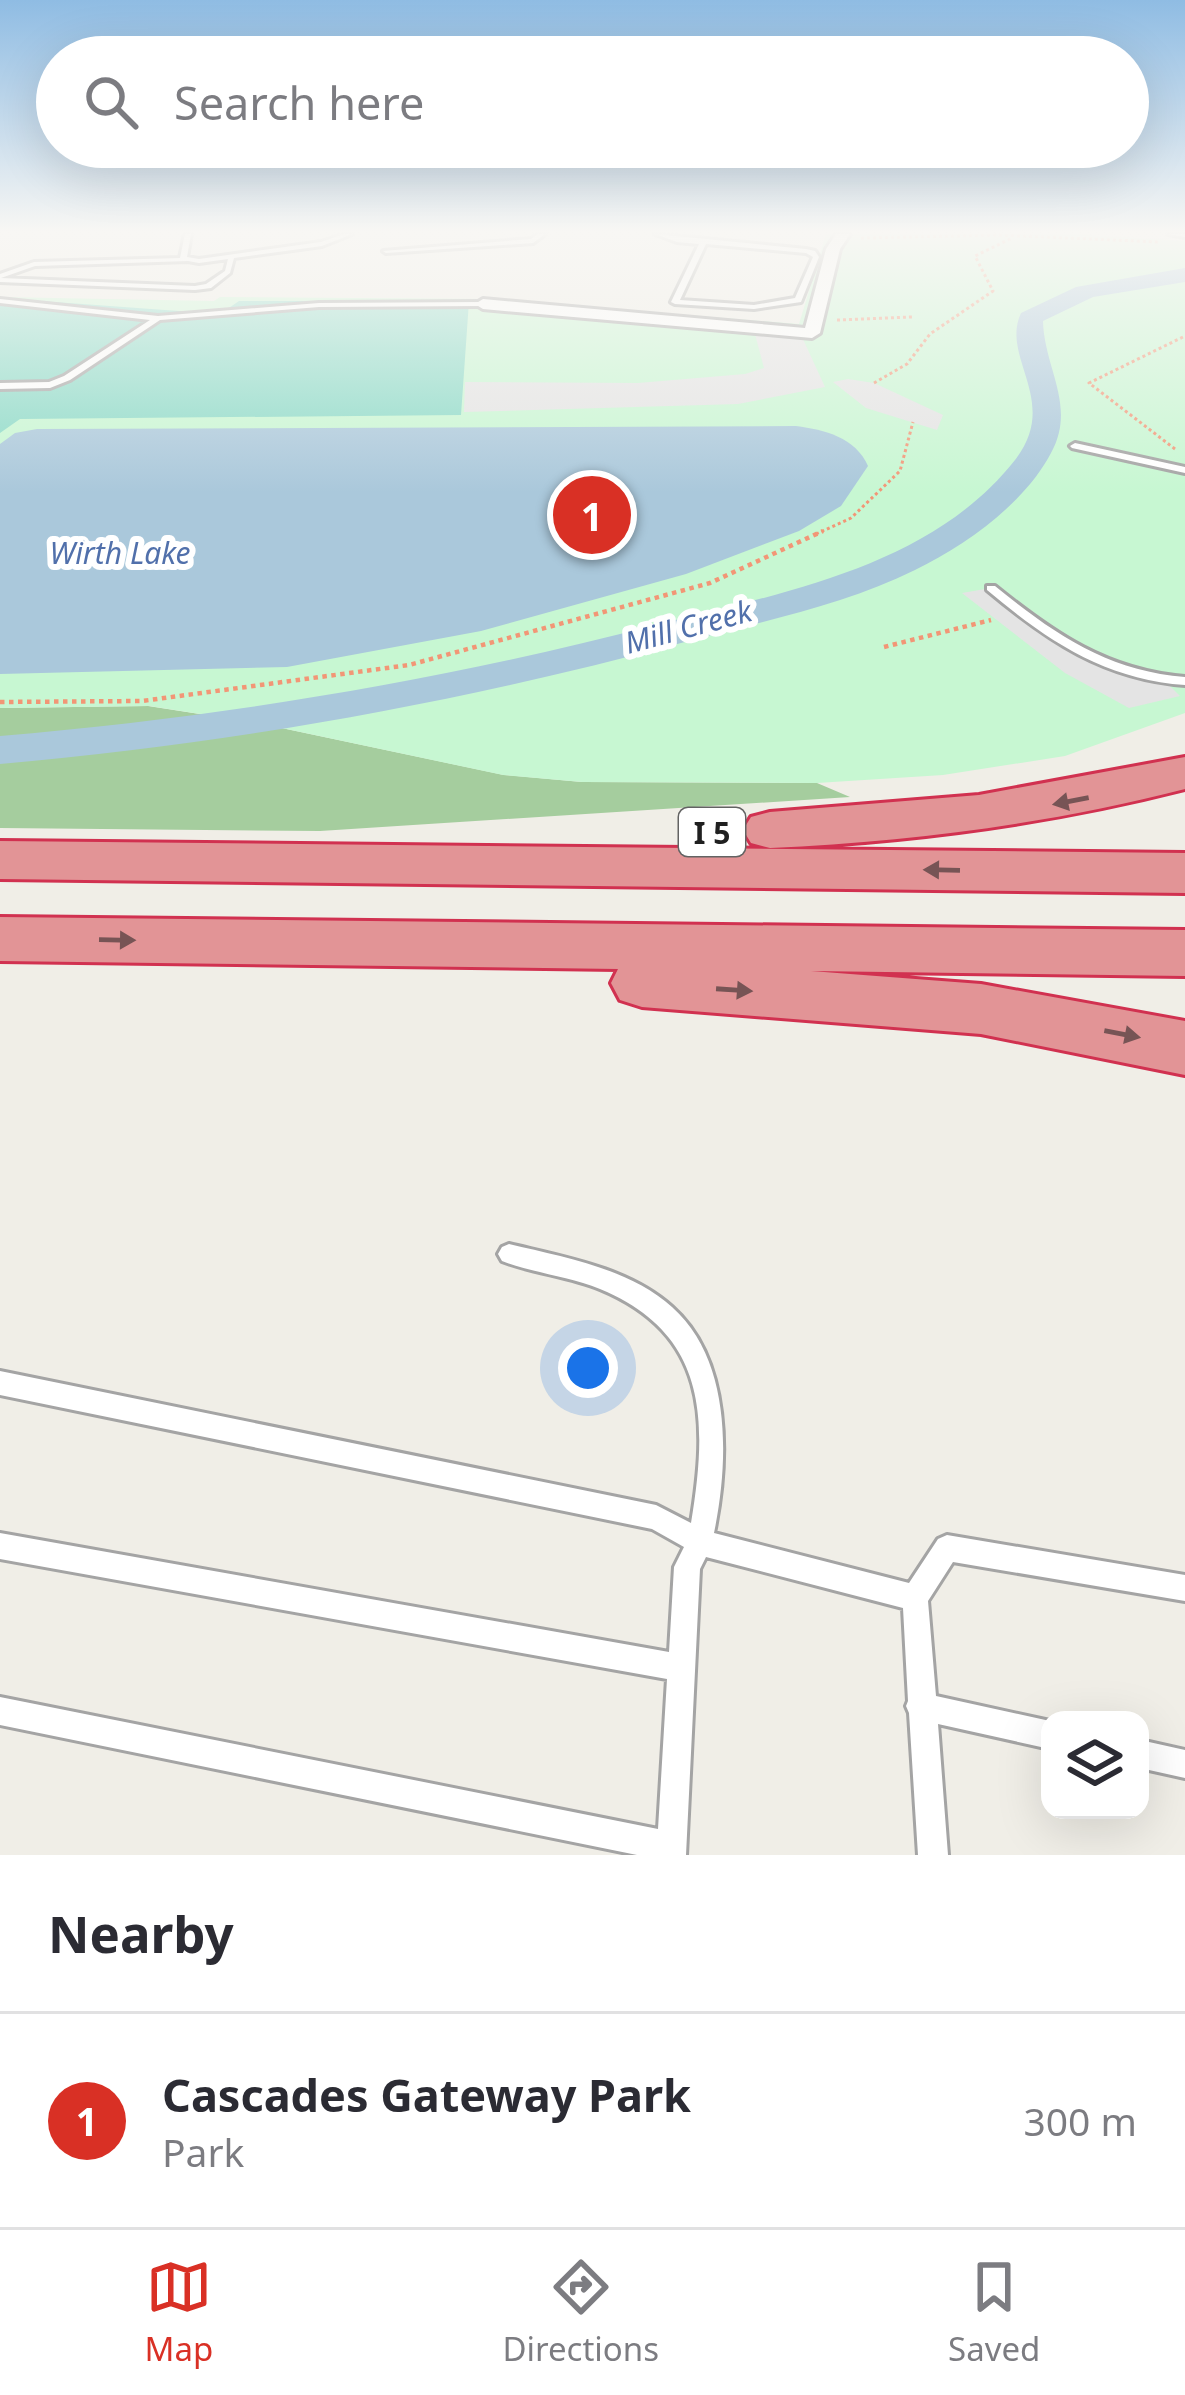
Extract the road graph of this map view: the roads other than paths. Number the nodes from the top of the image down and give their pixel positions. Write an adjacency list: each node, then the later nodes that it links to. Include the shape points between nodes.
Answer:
1 (154, 321): 4 (lane, via 50,385)
2 (671, 321): 3 (street, via 812,333)
3 (815, 321)
4 (0, 386)
5 (1076, 446): 6 (lane)
6 (1185, 470)
7 (992, 588): 8 (lane, via 1089,657)
8 (1185, 681)
9 (1185, 773): 11 (highway, I 5, one-way to 11, via 1026,809 909,824 382,843)
10 (8, 860): 11 (highway, I 5)
11 (236, 862): 12 (highway, I 5, one-way to 11)
12 (1185, 873)
13 (0, 939): 14 (highway, one-way to 14)
14 (242, 941): 15 (highway); 16 (highway, one-way to 16, via 490,972 981,1010)
15 (1185, 953)
16 (1185, 1048)
17 (509, 1254): 19 (lane, via 620,1282 687,1340 708,1390)
18 (0, 1383): 19 (lane, via 656,1517)
19 (702, 1543): 22 (lane); 23 (lane, via 687,1567)
20 (0, 1546): 23 (lane)
21 (1185, 1588): 22 (lane, via 947,1548)
22 (915, 1598): 24 (lane)
23 (682, 1668): 29 (lane)
24 (920, 1706): 26 (lane); 30 (lane)
25 (0, 1712): 29 (lane)
26 (1041, 1733)
27 (1149, 1756): 28 (lane)
28 (1185, 1764)
29 (671, 1851)
30 (933, 1855)

